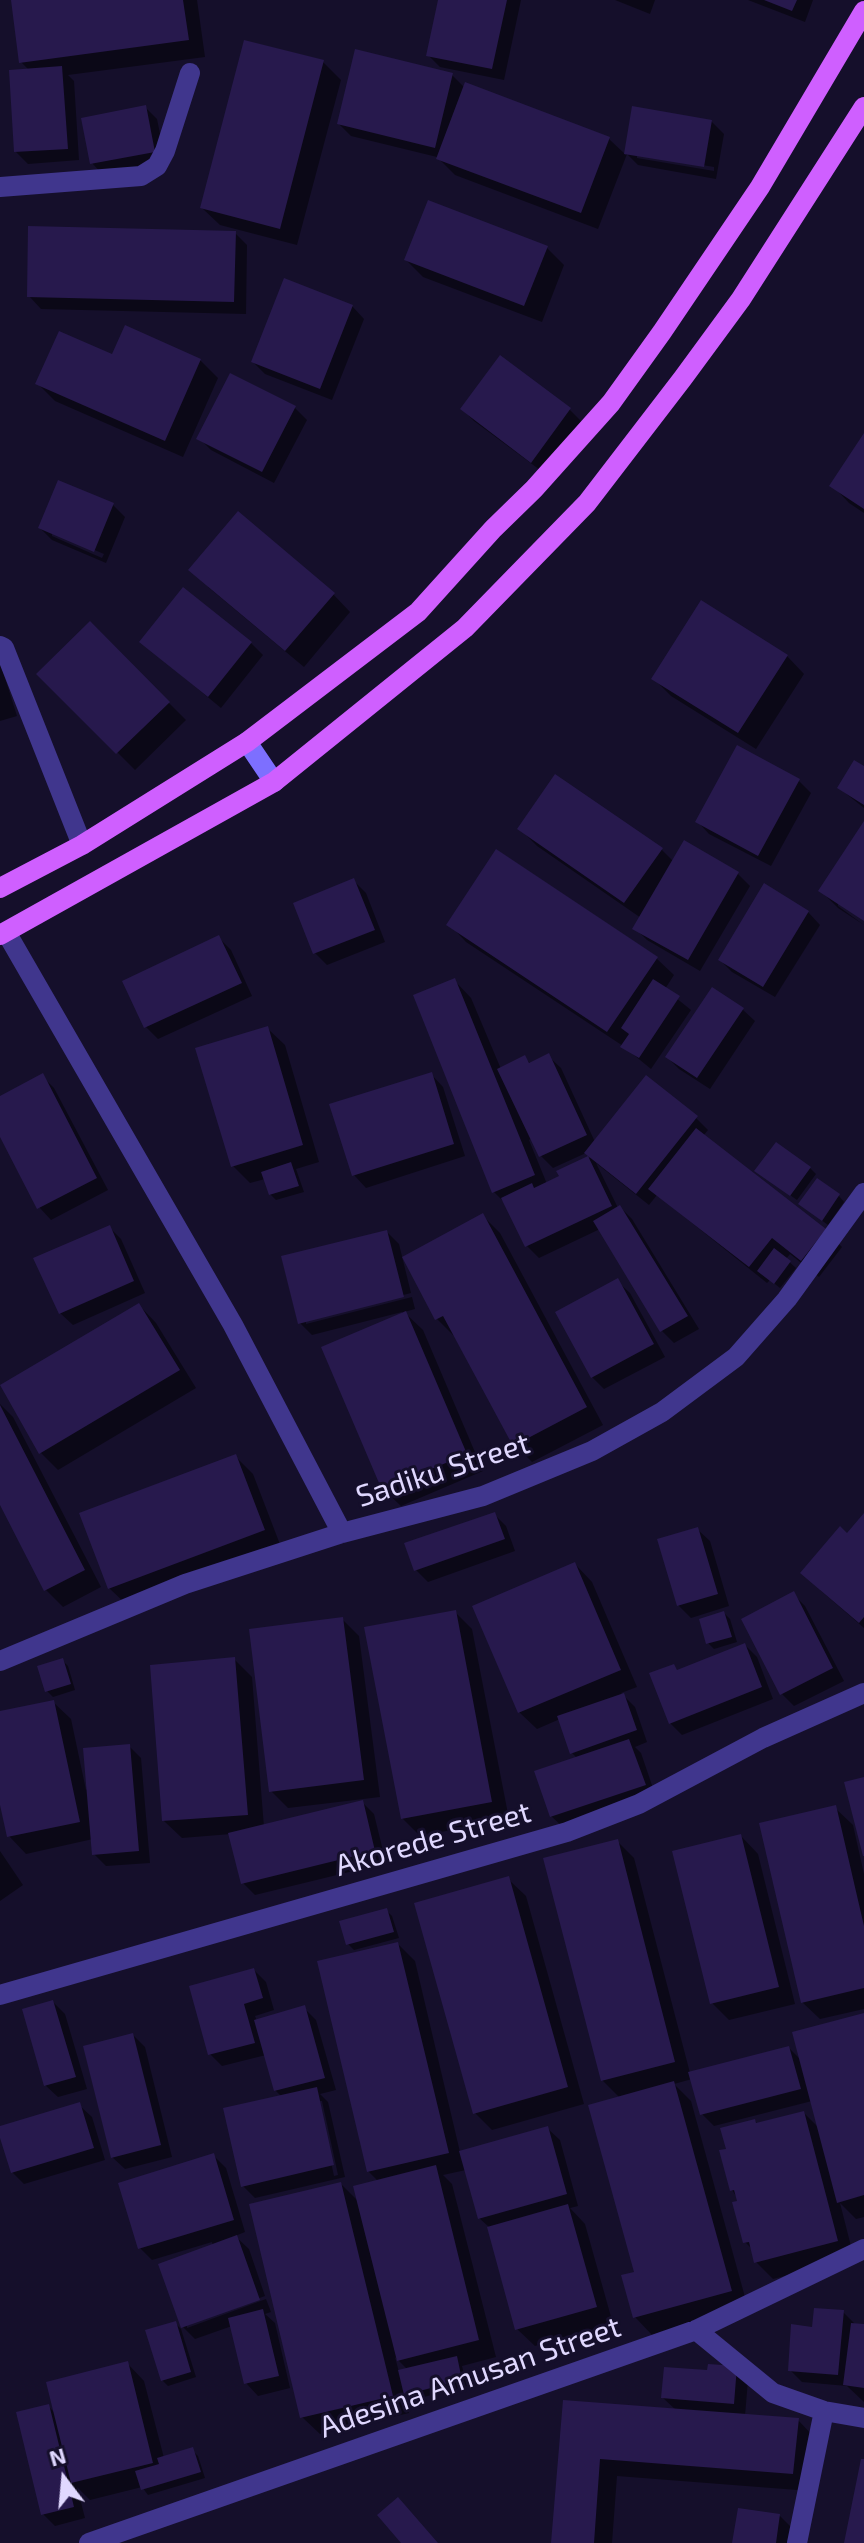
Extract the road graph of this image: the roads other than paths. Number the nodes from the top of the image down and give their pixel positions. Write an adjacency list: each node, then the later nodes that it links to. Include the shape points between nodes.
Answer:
1 (864, 11): 6 (main road, via 760,187 611,403 418,612)
2 (190, 73): 4 (street, via 165,151 157,166 141,176)
3 (864, 107): 7 (main road, via 741,299 587,503 465,628)
4 (0, 187)
5 (0, 646): 8 (street)
6 (247, 742): 7 (main road); 8 (main road)
7 (274, 782): 10 (main road)
8 (82, 845): 9 (main road)
9 (0, 888)
10 (3, 934): 12 (street, via 233,1325)
11 (864, 1193): 12 (street, Sadiku Street, via 787,1299 736,1357 662,1412 592,1451 483,1496)
12 (342, 1533): 13 (street, Sadiku Street, via 185,1584)
13 (0, 1661)
14 (864, 1693): 15 (street, Akorede Street, via 763,1738 639,1804 567,1832)
15 (0, 1995)
16 (864, 2249): 17 (street, Adesina Amusan Street)
17 (696, 2330): 18 (street, via 773,2393); 20 (street, Adesina Amusan Street)
18 (824, 2411): 19 (street); 21 (street)
19 (864, 2418)
20 (89, 2543)
21 (797, 2543)

